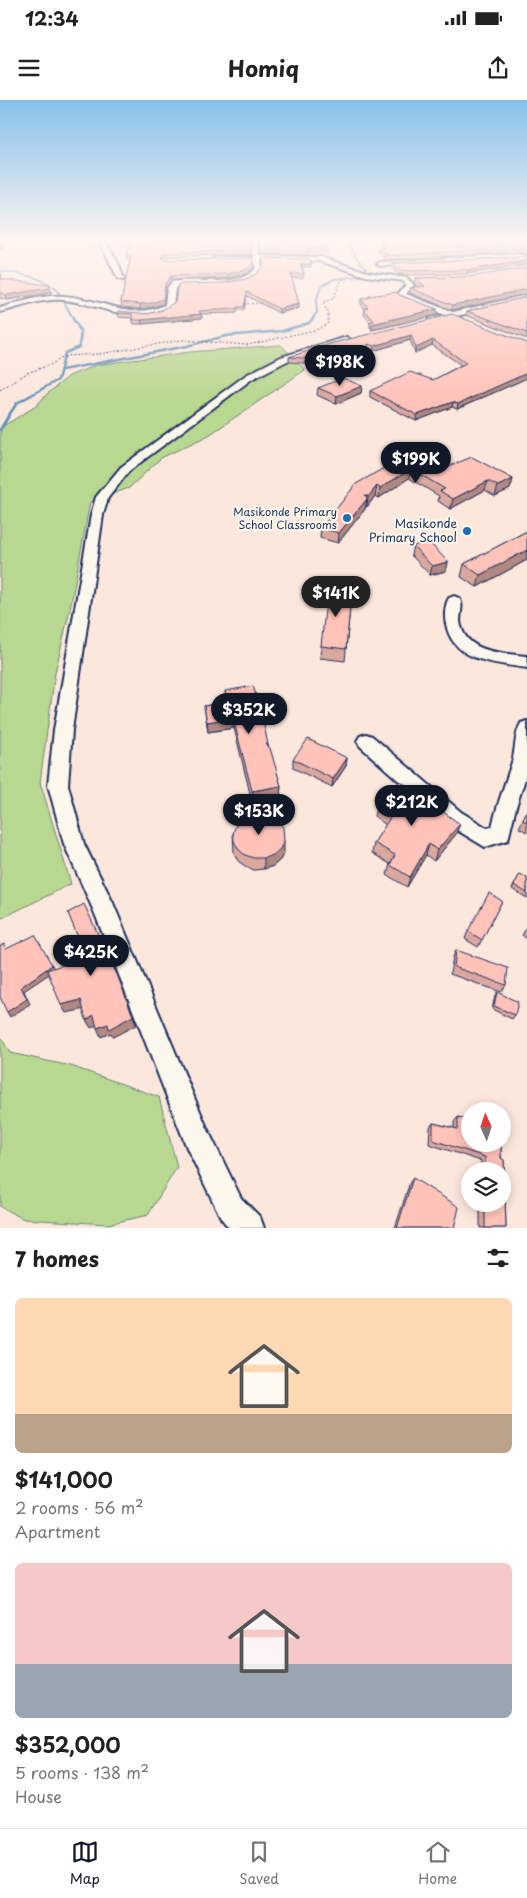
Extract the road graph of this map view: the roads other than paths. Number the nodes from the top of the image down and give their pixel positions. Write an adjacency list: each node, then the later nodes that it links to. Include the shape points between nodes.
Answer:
1 (171, 293): 4 (street, via 170,306 162,310 131,312 60,298)
2 (401, 293): 5 (street, via 402,296)
3 (525, 299): 5 (street)
4 (0, 310)
5 (453, 315): 6 (street); 7 (street)
6 (469, 321)
7 (415, 324)
8 (367, 335): 13 (street, via 309,350 249,377 125,469 102,497 63,730 58,786 74,844 105,911 197,1138 231,1208)
9 (454, 602): 10 (street, via 455,633 465,648 479,655)
10 (527, 662)
11 (527, 728): 12 (street, via 522,760 506,807 501,834 485,838 454,818)
12 (366, 741)
13 (249, 1228)

